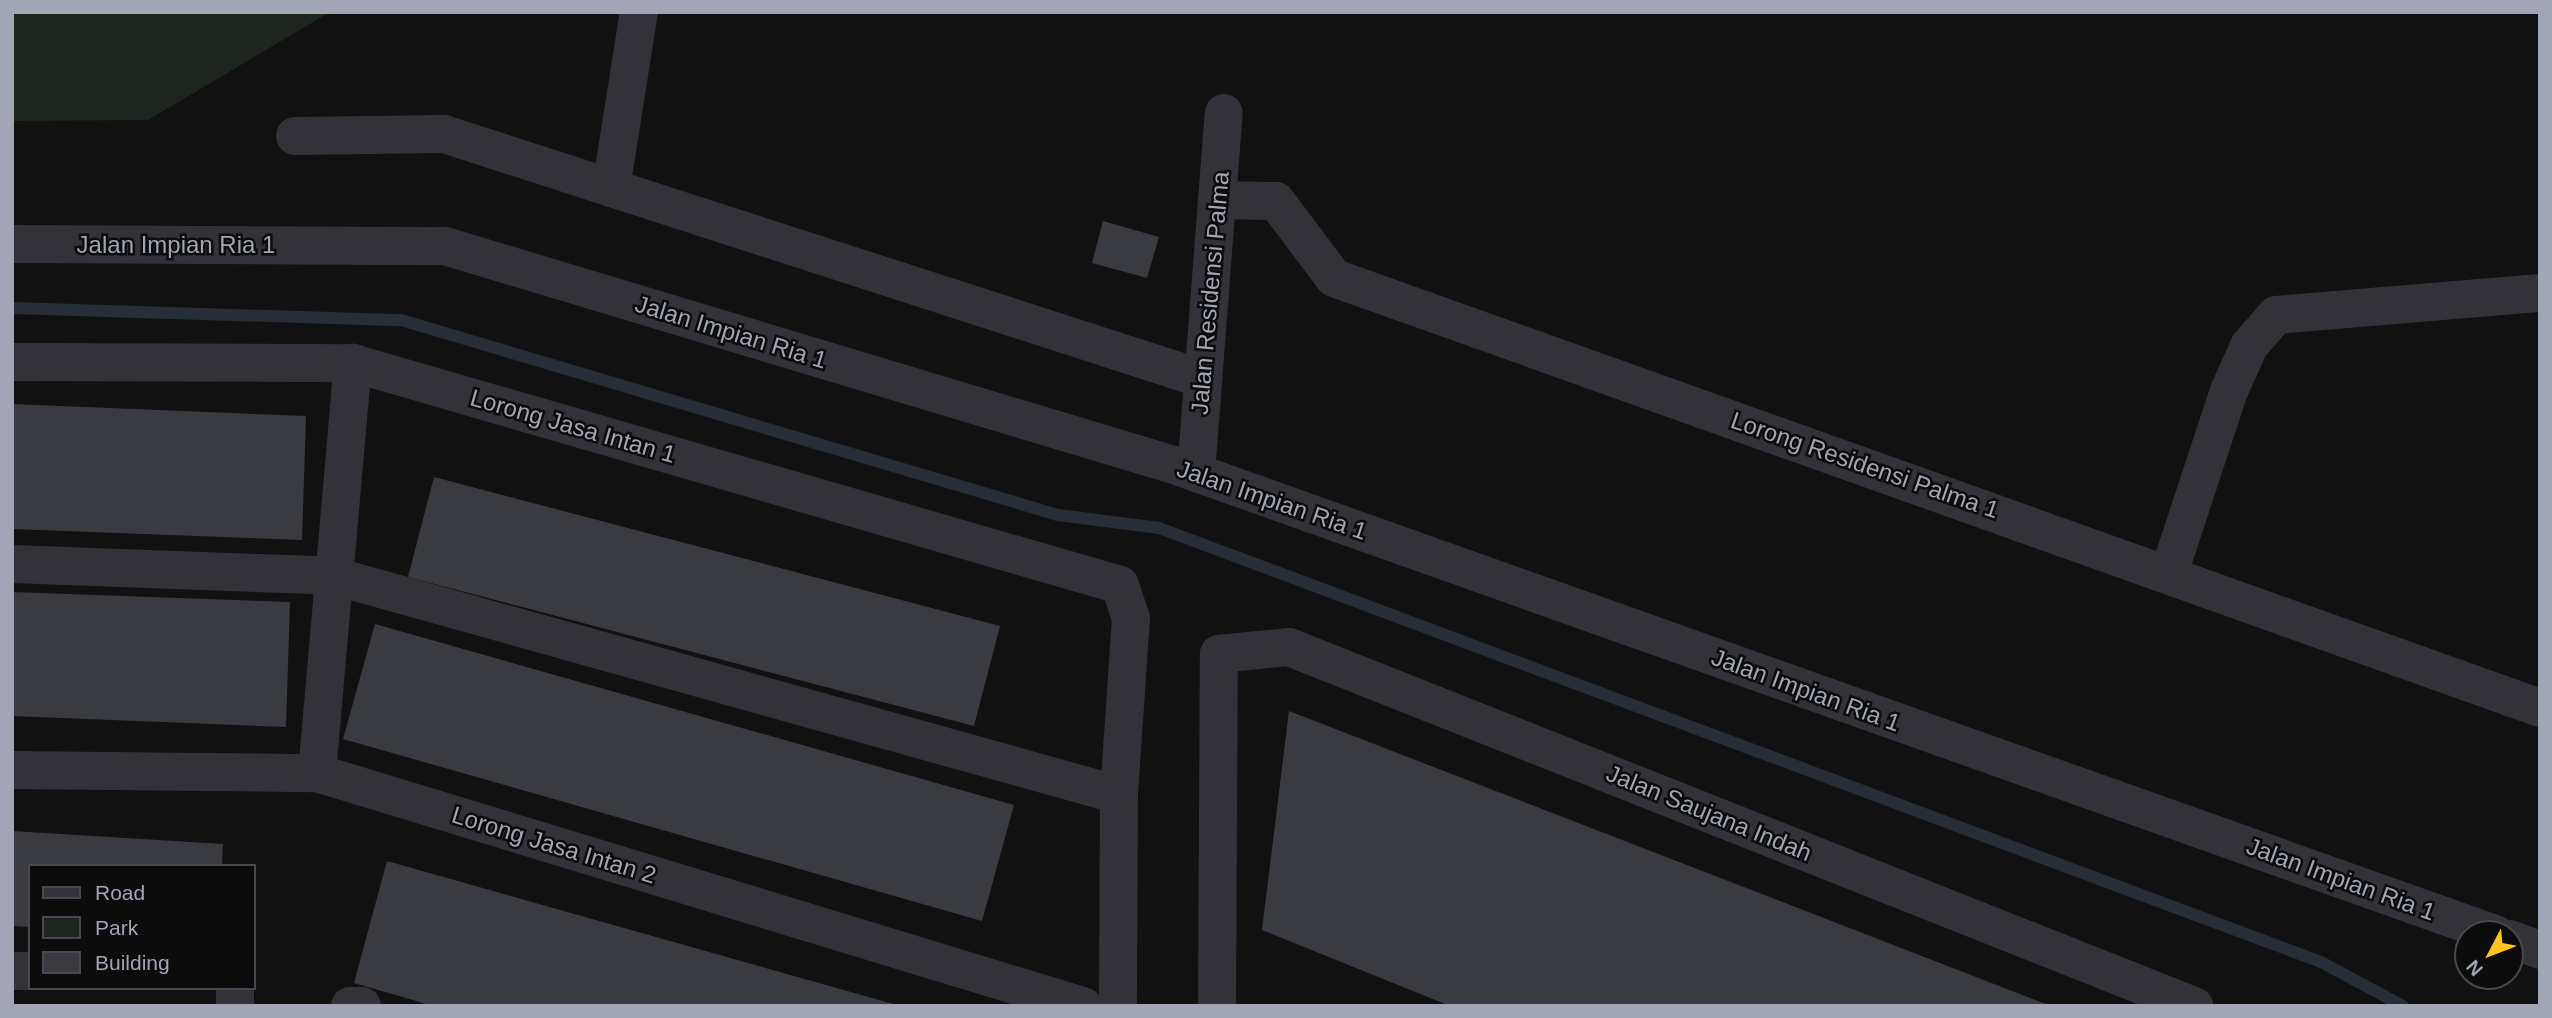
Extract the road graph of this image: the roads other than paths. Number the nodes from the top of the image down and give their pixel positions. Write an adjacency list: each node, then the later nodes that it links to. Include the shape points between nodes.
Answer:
1 (639, 12): 4 (street)
2 (1224, 113): 5 (street, Jalan Residensi Palma)
3 (295, 136): 4 (street, via 444,134)
4 (611, 188): 10 (street)
5 (1217, 200): 10 (street, Jalan Residensi Palma); 13 (street, Lorong Residensi Palma 1, via 1276,201 1334,278)
6 (12, 244): 11 (street, Jalan Impian Ria 1, via 445,246)
7 (2540, 293): 13 (street, via 2276,316 2249,346 2229,391)
8 (12, 362): 9 (street, Lorong Jasa Intan 1)
9 (353, 363): 14 (street); 18 (street, Lorong Jasa Intan 1, via 1120,585 1130,618)
10 (1203, 379): 11 (street, Jalan Residensi Palma)
11 (1196, 473): 19 (street, Jalan Impian Ria 1)
12 (12, 564): 14 (street)
13 (2169, 573): 15 (street, Lorong Residensi Palma 1)
14 (334, 576): 17 (street); 18 (street)
15 (2540, 708)
16 (12, 770): 17 (street, Lorong Jasa Intan 2)
17 (317, 773): 22 (street, Lorong Jasa Intan 2)
18 (1119, 795): 23 (street)
19 (2457, 920)
20 (350, 1006): 21 (street)
21 (362, 1006)
22 (1083, 1006)
23 (1118, 1006)
24 (1217, 1006): 25 (street, Jalan Saujana Indah, via 1219,654 1289,647)
25 (2194, 1006)

